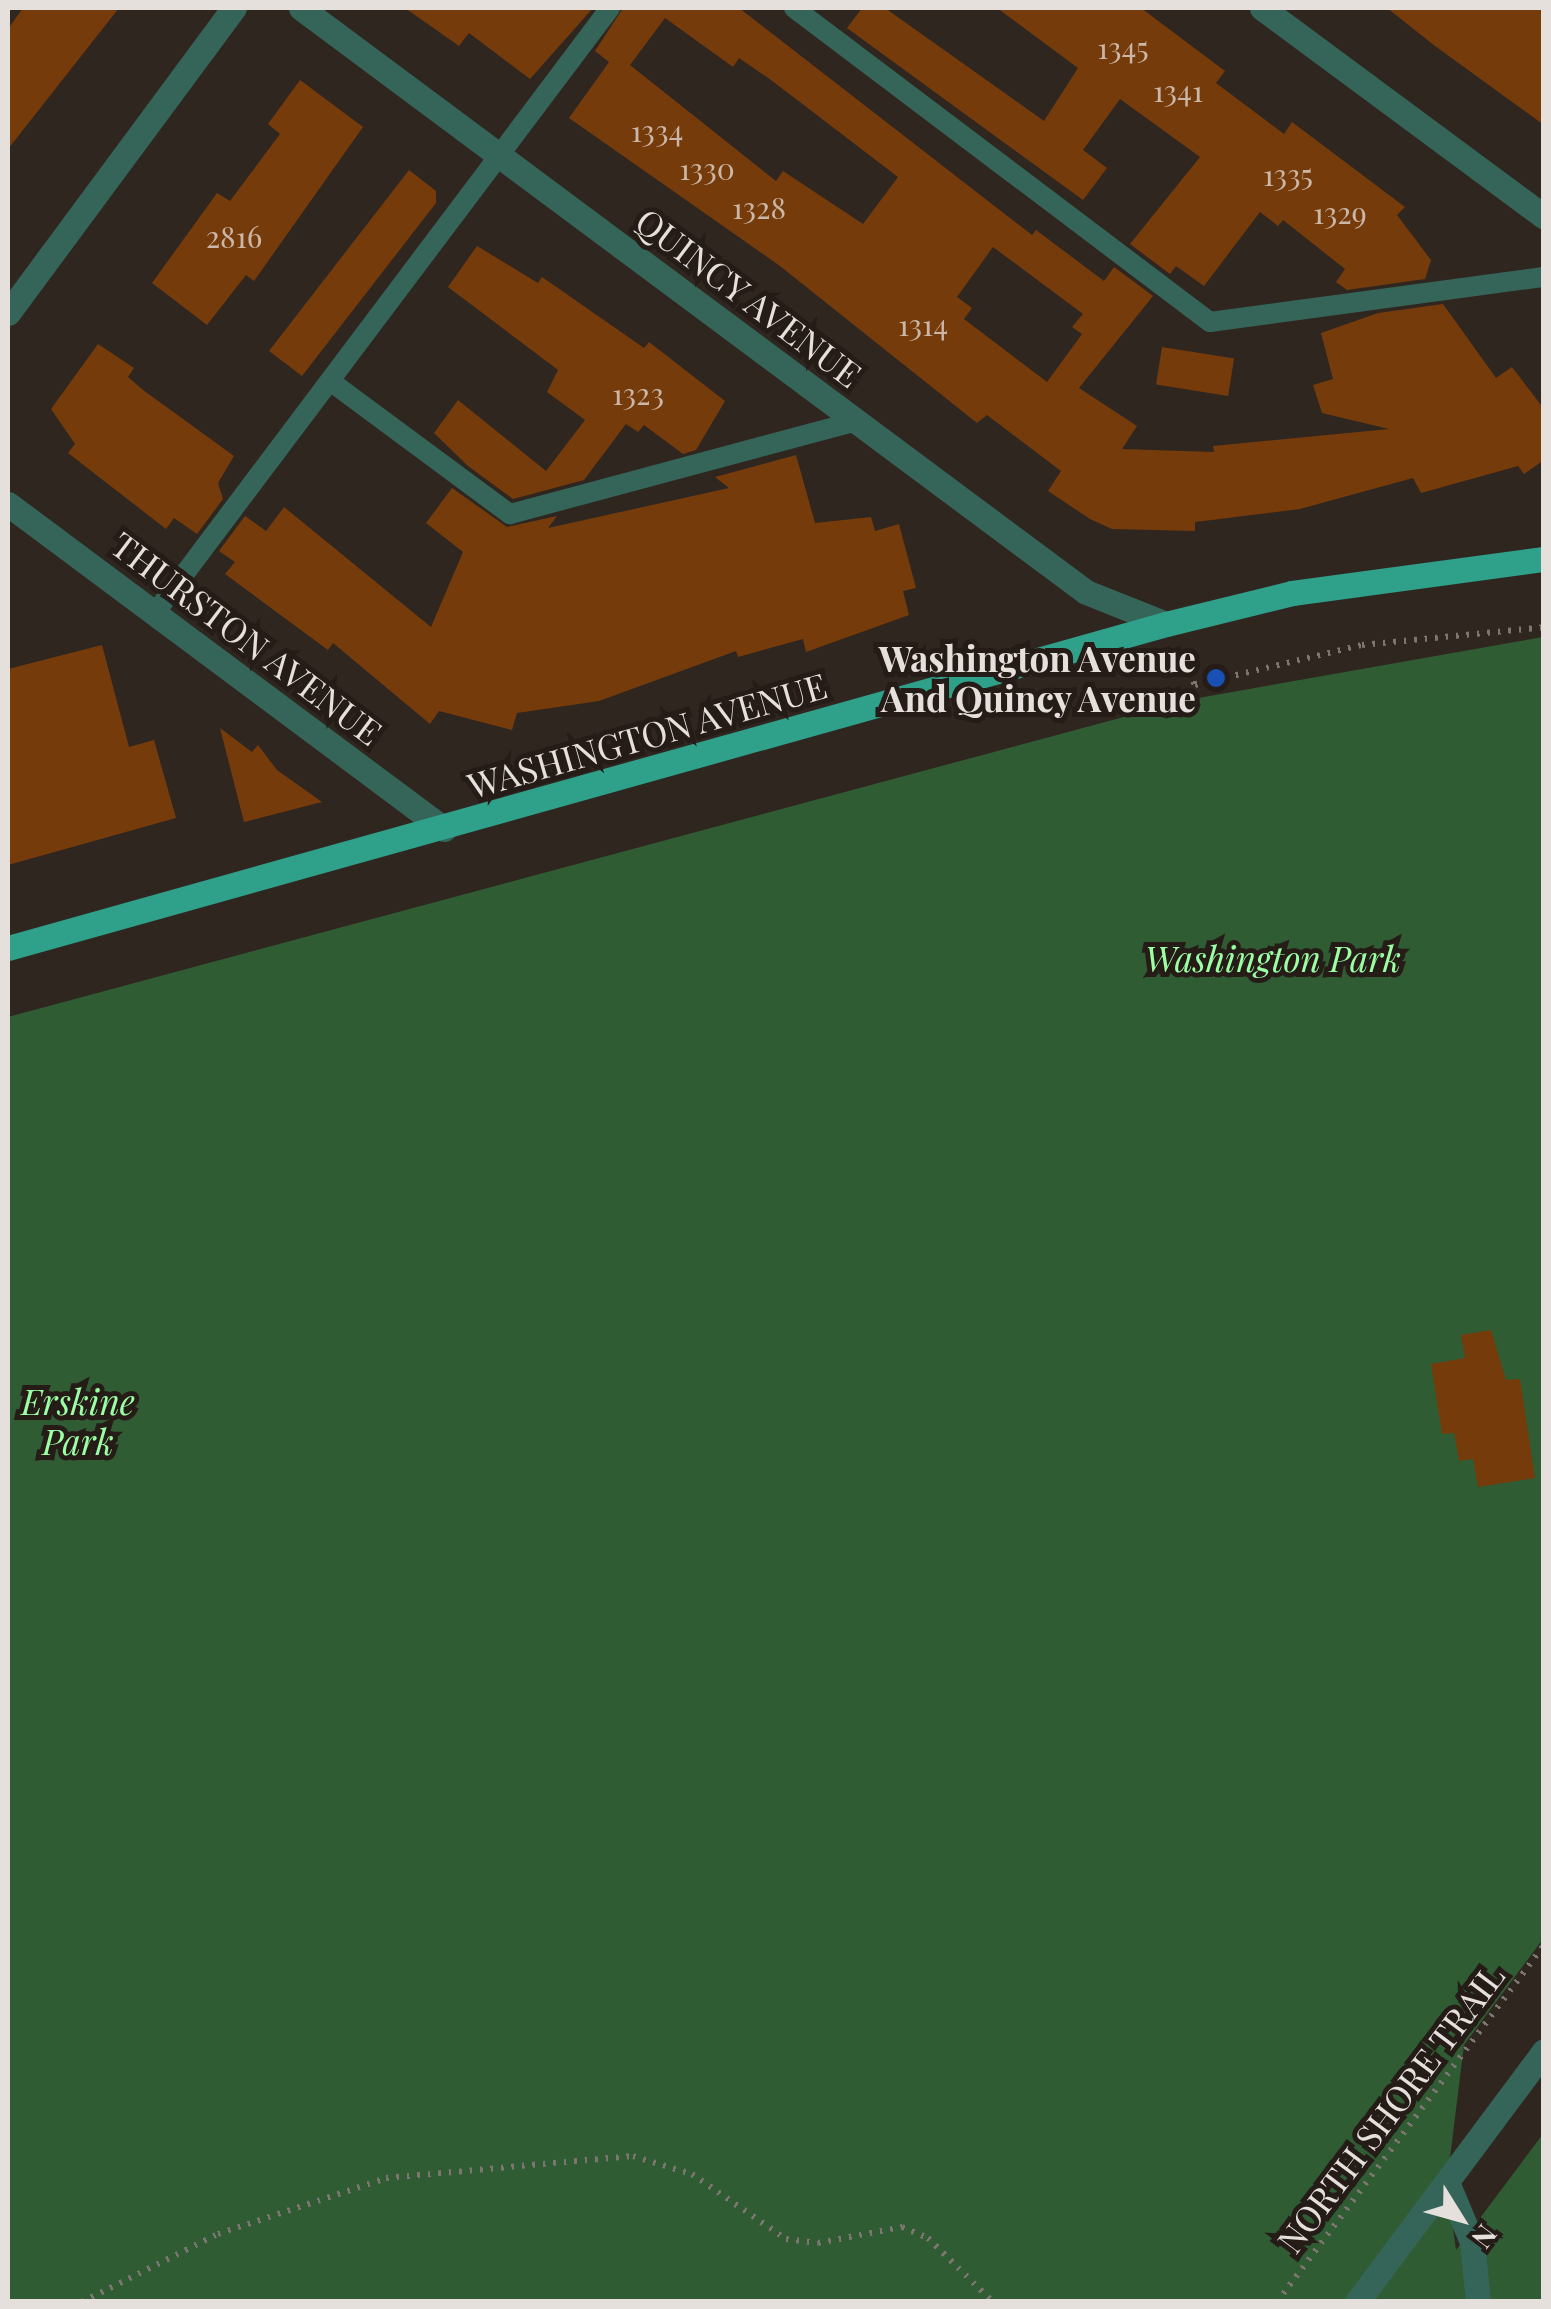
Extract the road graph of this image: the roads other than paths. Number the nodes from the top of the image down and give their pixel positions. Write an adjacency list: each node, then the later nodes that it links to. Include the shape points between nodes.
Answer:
1 (234, 8): 9 (street)
2 (301, 8): 6 (street, QUINCY AVENUE)
3 (610, 8): 6 (lane)
4 (794, 8): 8 (lane, via 1210,322)
5 (1262, 8): 7 (street)
6 (500, 156): 10 (lane); 11 (street, QUINCY AVENUE)
7 (1544, 217)
8 (1544, 277)
9 (8, 312)
10 (330, 381): 11 (lane, via 510,514); 14 (lane)
11 (857, 421): 15 (street, QUINCY AVENUE, via 1086,592)
12 (8, 504): 14 (street, THURSTON AVENUE)
13 (1544, 559): 15 (main road, WASHINGTON AVENUE, via 1292,593)
14 (155, 613): 16 (street, THURSTON AVENUE)
15 (1166, 624): 16 (main road, WASHINGTON AVENUE)
16 (444, 829): 17 (main road, WASHINGTON AVENUE)
17 (8, 948)
18 (1544, 2051): 19 (street)
19 (1447, 2182): 20 (street); 21 (street, via 1472,2242)
20 (1357, 2302)
21 (1478, 2302)

